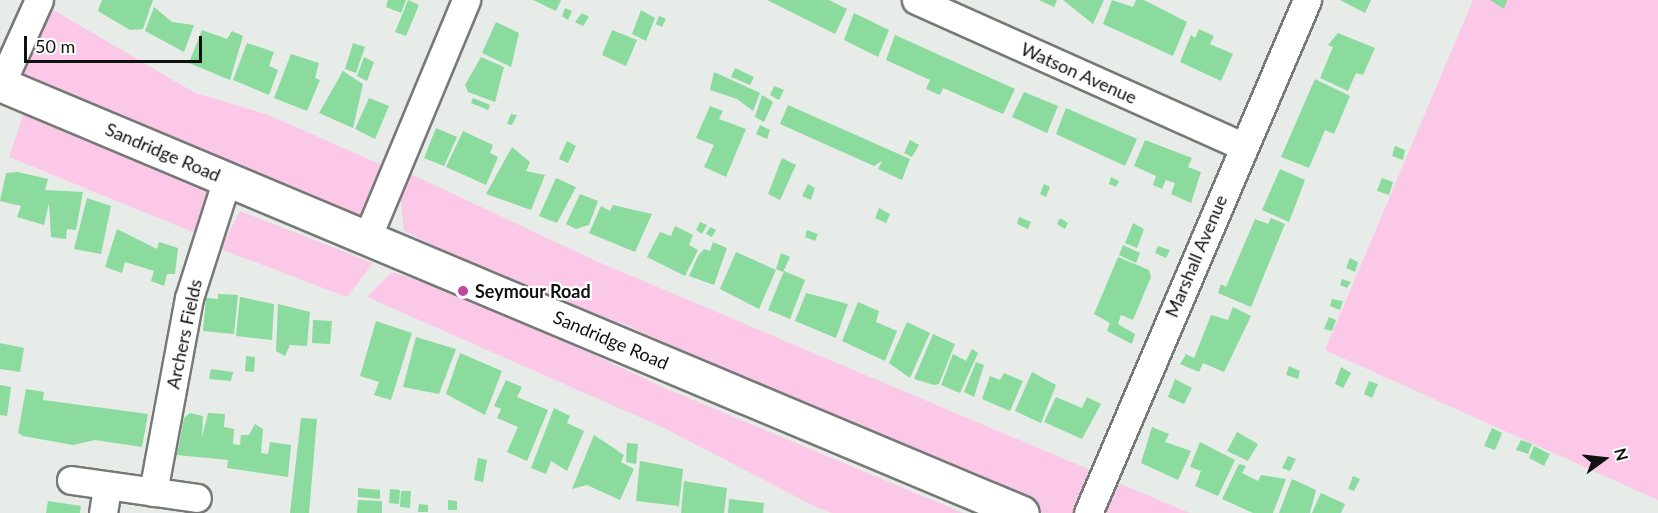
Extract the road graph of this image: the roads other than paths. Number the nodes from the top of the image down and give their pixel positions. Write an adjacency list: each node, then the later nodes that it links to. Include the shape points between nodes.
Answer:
1 (39, 0): 5 (street)
2 (466, 0): 8 (street)
3 (916, 0): 6 (street, Watson Avenue)
4 (1306, 0): 6 (street, Marshall Avenue)
5 (1, 84): 7 (main road, Sandridge Road)
6 (1242, 146): 14 (street, Marshall Avenue)
7 (227, 179): 8 (main road, Sandridge Road); 10 (street, Archers Fields, via 189,298)
8 (367, 238): 13 (main road, Sandridge Road)
9 (71, 480): 12 (street)
10 (153, 492): 11 (street); 12 (street)
11 (197, 498)
12 (105, 500)
13 (1022, 513)
14 (1088, 513)

